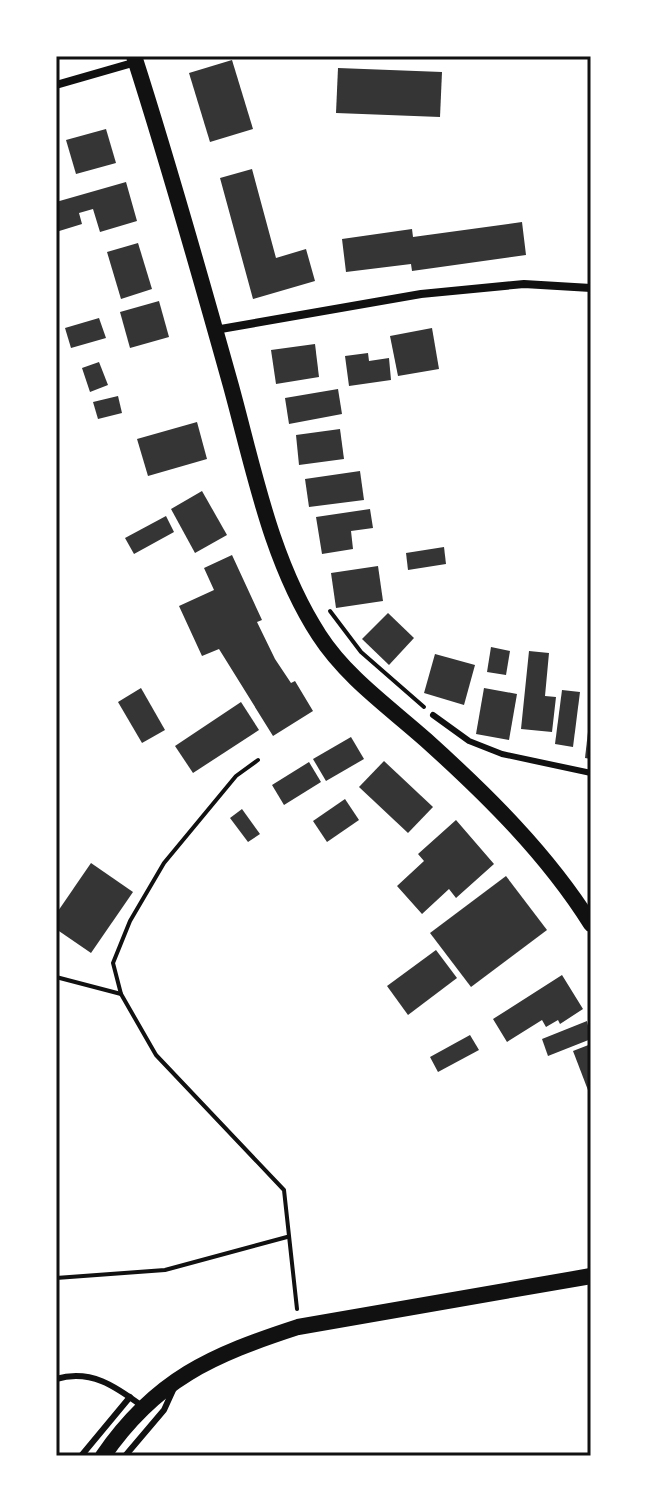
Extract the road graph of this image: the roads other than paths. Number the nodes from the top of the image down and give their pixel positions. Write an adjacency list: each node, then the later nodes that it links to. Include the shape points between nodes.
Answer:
1 (135, 59): 2 (street); 4 (main road)
2 (56, 85)
3 (591, 288): 4 (street, via 524,284 421,294)
4 (215, 330): 7 (main road, via 273,538 299,603 321,638 348,671 516,827)
5 (433, 715): 6 (lane, via 469,741 502,754)
6 (591, 773)
7 (591, 924)
8 (586, 1274): 9 (main road, via 298,1327 213,1358)
9 (181, 1376): 11 (main road); 14 (lane, via 164,1410)
10 (56, 1379): 11 (lane, via 86,1375 106,1381)
11 (136, 1402): 12 (lane); 13 (main road)
12 (81, 1456)
13 (103, 1456)
14 (125, 1456)

